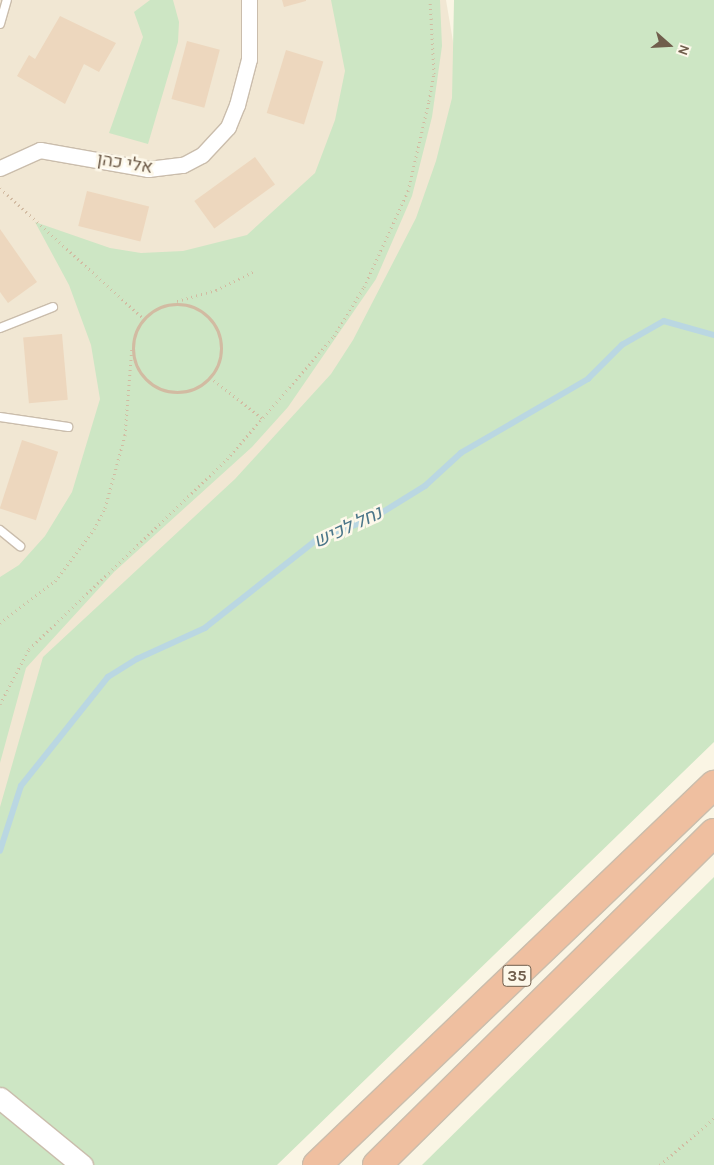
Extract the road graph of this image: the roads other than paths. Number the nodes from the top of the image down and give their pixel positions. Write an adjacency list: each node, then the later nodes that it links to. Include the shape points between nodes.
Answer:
1 (7, 0): 3 (lane)
2 (249, 0): 4 (street, אלי כהן, via 249,59 237,105 228,127 202,155 183,165 148,169 40,150)
3 (0, 24)
4 (0, 168)
5 (53, 307): 6 (lane)
6 (0, 328)
7 (0, 417): 8 (lane)
8 (68, 427)
9 (0, 530): 10 (lane)
10 (20, 546)
11 (714, 785): 15 (highway, 35)
12 (714, 833): 16 (highway, 35)
13 (0, 1098): 14 (street)
14 (82, 1165)
15 (317, 1165)
16 (377, 1165)

